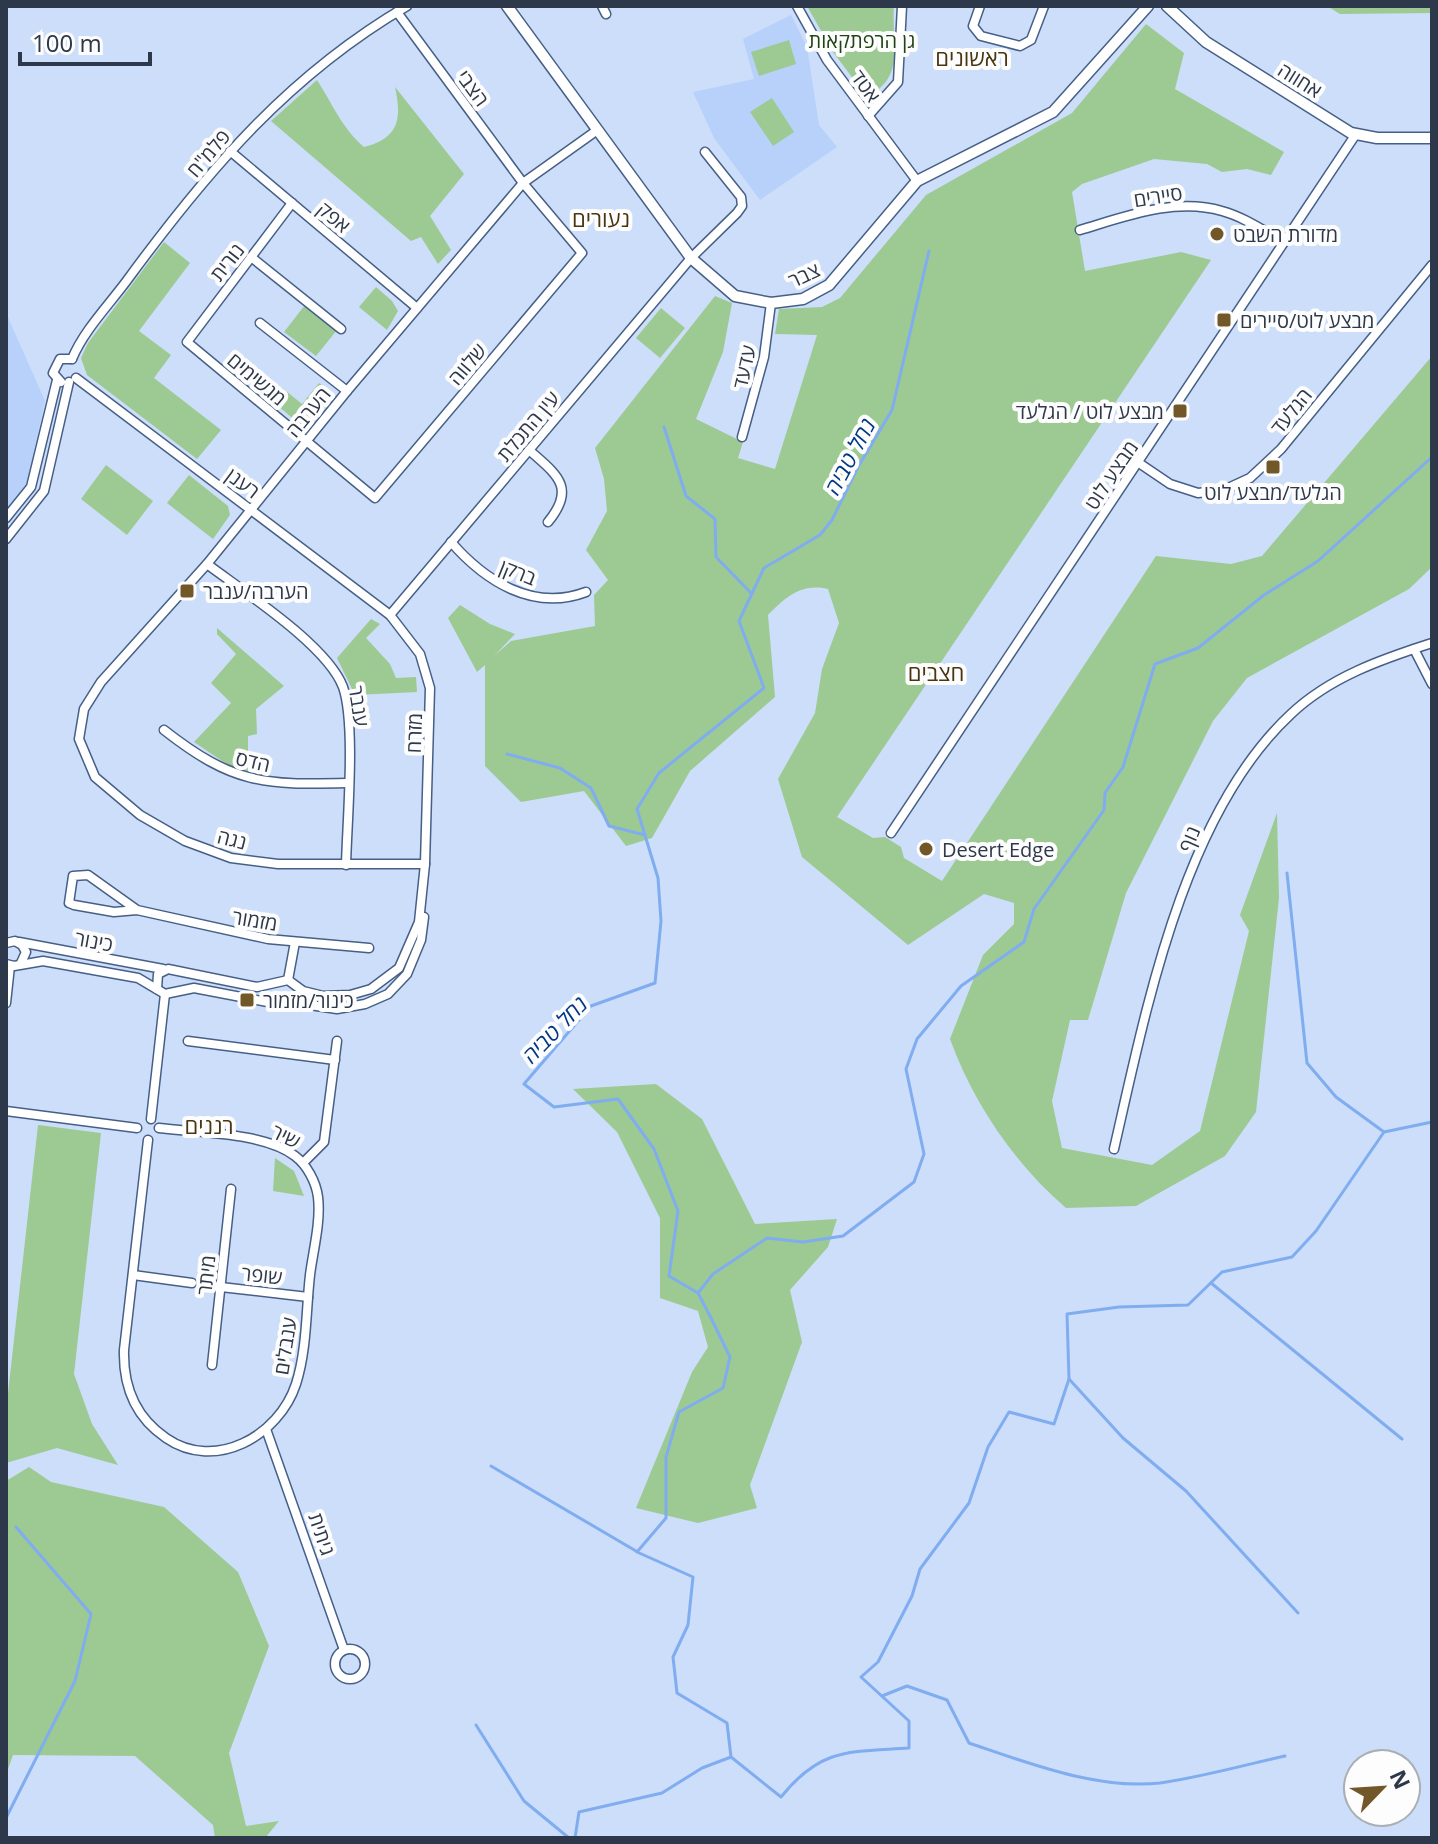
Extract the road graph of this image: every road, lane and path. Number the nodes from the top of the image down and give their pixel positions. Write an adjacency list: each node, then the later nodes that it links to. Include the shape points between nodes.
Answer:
1 (407, 6): 9 (street, פלמ"ח)
2 (507, 6): 11 (street, צבר)
3 (797, 6): 10 (street, אטד, via 821,51)
4 (902, 6): 10 (street, via 898,82)
5 (980, 6): 6 (street, via 976,31 1020,46 1031,40)
6 (1044, 6)
7 (1148, 6): 16 (street, צבר, via 1053,112)
8 (1167, 6): 12 (street, אחווה, via 1206,42)
9 (397, 12): 14 (street, פלמ"ח, via 293,86); 17 (street, הצבי)
10 (868, 116): 16 (street, אטד)
11 (596, 131): 17 (street, הערבה); 22 (street, צבר)
12 (1356, 134): 13 (street, אחווה); 20 (street, מבצע לוט)
13 (1432, 138)
14 (230, 151): 18 (street, אפק); 29 (street, פלמ"ח, via 148,252)
15 (705, 152): 22 (street, עין התכלת, via 741,197 742,206)
16 (917, 181): 24 (street, צבר, via 829,285 803,299)
17 (523, 183): 25 (street, הערבה); 34 (street, שלווה, via 582,253 562,277 375,498)
18 (292, 203): 21 (street, נורית); 25 (street, אפק)
19 (1080, 230): 20 (street, סיירים, via 1156,210 1206,206)
20 (1284, 242): 36 (street, מבצע לוט)
21 (251, 257): 27 (street); 28 (street, נורית)
22 (691, 258): 24 (street, צבר, via 735,296); 35 (street, עין התכלת)
23 (1432, 265): 36 (street, הגלעד, via 1281,449 1250,478 1224,490 1198,493 1170,484)
24 (771, 303): 33 (street, עדעד, via 764,357)
25 (417, 308): 32 (street, הערבה)
26 (260, 323): 32 (street)
27 (341, 329)
28 (187, 342): 34 (street, מגשימים)
29 (72, 359): 30 (street, via 54,365); 31 (street, via 77,365)
30 (57, 380): 31 (street); 38 (street, via 31,487)
31 (73, 380): 37 (street, רענן); 40 (street, via 44,491)
32 (347, 391): 34 (street, הערבה)
33 (742, 437)
34 (306, 441): 37 (street, הערבה)
35 (529, 450): 39 (street, via 562,485 561,504); 41 (street, עין התכלת)
36 (1139, 463): 51 (street, מבצע לוט)
37 (251, 509): 42 (street, הערבה); 44 (street, רענן)
38 (6, 518)
39 (548, 522)
40 (6, 539)
41 (451, 542): 43 (street, ברקן, via 480,572 517,592 560,599); 44 (street, עין התכלת)
42 (207, 564): 49 (street, הערבה, via 89,696); 50 (street, ענבר, via 316,649 336,674 347,701)
43 (586, 592)
44 (390, 615): 52 (street, מזרח, via 420,654 430,688)
45 (1432, 643): 46 (street, נוף)
46 (1414, 649): 47 (street); 77 (street, נוף, via 1355,672 1293,712 1256,751 1231,788 1197,861 1157,971)
47 (1432, 684)
48 (164, 730): 50 (street, הדס, via 204,760 243,778)
49 (79, 739): 53 (street, נגה, via 89,768 104,787 185,841 231,858)
50 (347, 783): 53 (street, ענבר)
51 (891, 833)
52 (425, 864): 53 (street, נגה); 63 (street, מזרח, via 419,922 406,957 392,976 350,995 323,996); 68 (street, מזרח, via 421,940 399,985 352,1008)
53 (346, 865)
54 (137, 910): 54 (street, מזמור, via 114,912 69,903 73,876 88,875); 56 (street, מזמור)
55 (10, 941): 58 (street, via 26,952); 60 (street, כינור)
56 (295, 942): 57 (street, מזמור); 62 (street)
57 (369, 948)
58 (20, 964): 59 (street, כינור); 64 (street, כינור, via 43,961 138,978)
59 (8, 965): 66 (street)
60 (164, 970): 61 (street); 64 (street, via 156,978)
61 (175, 971): 62 (street, via 257,987); 65 (street, via 181,982)
62 (284, 982): 63 (street); 67 (street, via 276,993)
63 (300, 988): 68 (street)
64 (161, 992): 65 (street); 73 (street)
65 (175, 992): 67 (street, via 194,988)
66 (6, 1003)
67 (281, 1003): 68 (street, מזרח)
68 (296, 1003)
69 (188, 1041): 71 (street)
70 (337, 1041): 71 (street)
71 (335, 1060): 78 (street, via 324,1142)
72 (6, 1111): 74 (street)
73 (151, 1119): 74 (street, via 142,1120); 75 (street)
74 (137, 1128): 76 (street)
75 (159, 1128): 76 (street); 78 (street, שיר, via 262,1141)
76 (148, 1140): 80 (street, ענבלים)
77 (1114, 1149)
78 (303, 1163): 83 (street, ענבלים, via 318,1195)
79 (231, 1189): 82 (street, מיתר)
80 (133, 1275): 81 (street); 85 (street, ענבלים, via 123,1369 143,1419 172,1442 206,1453 242,1444)
81 (192, 1283)
82 (216, 1286): 83 (street, שופר); 84 (street, מיתר)
83 (308, 1297): 85 (street, ענבלים, via 296,1383)
84 (212, 1365)
85 (266, 1429): 86 (street, גיתית)
86 (344, 1650)

